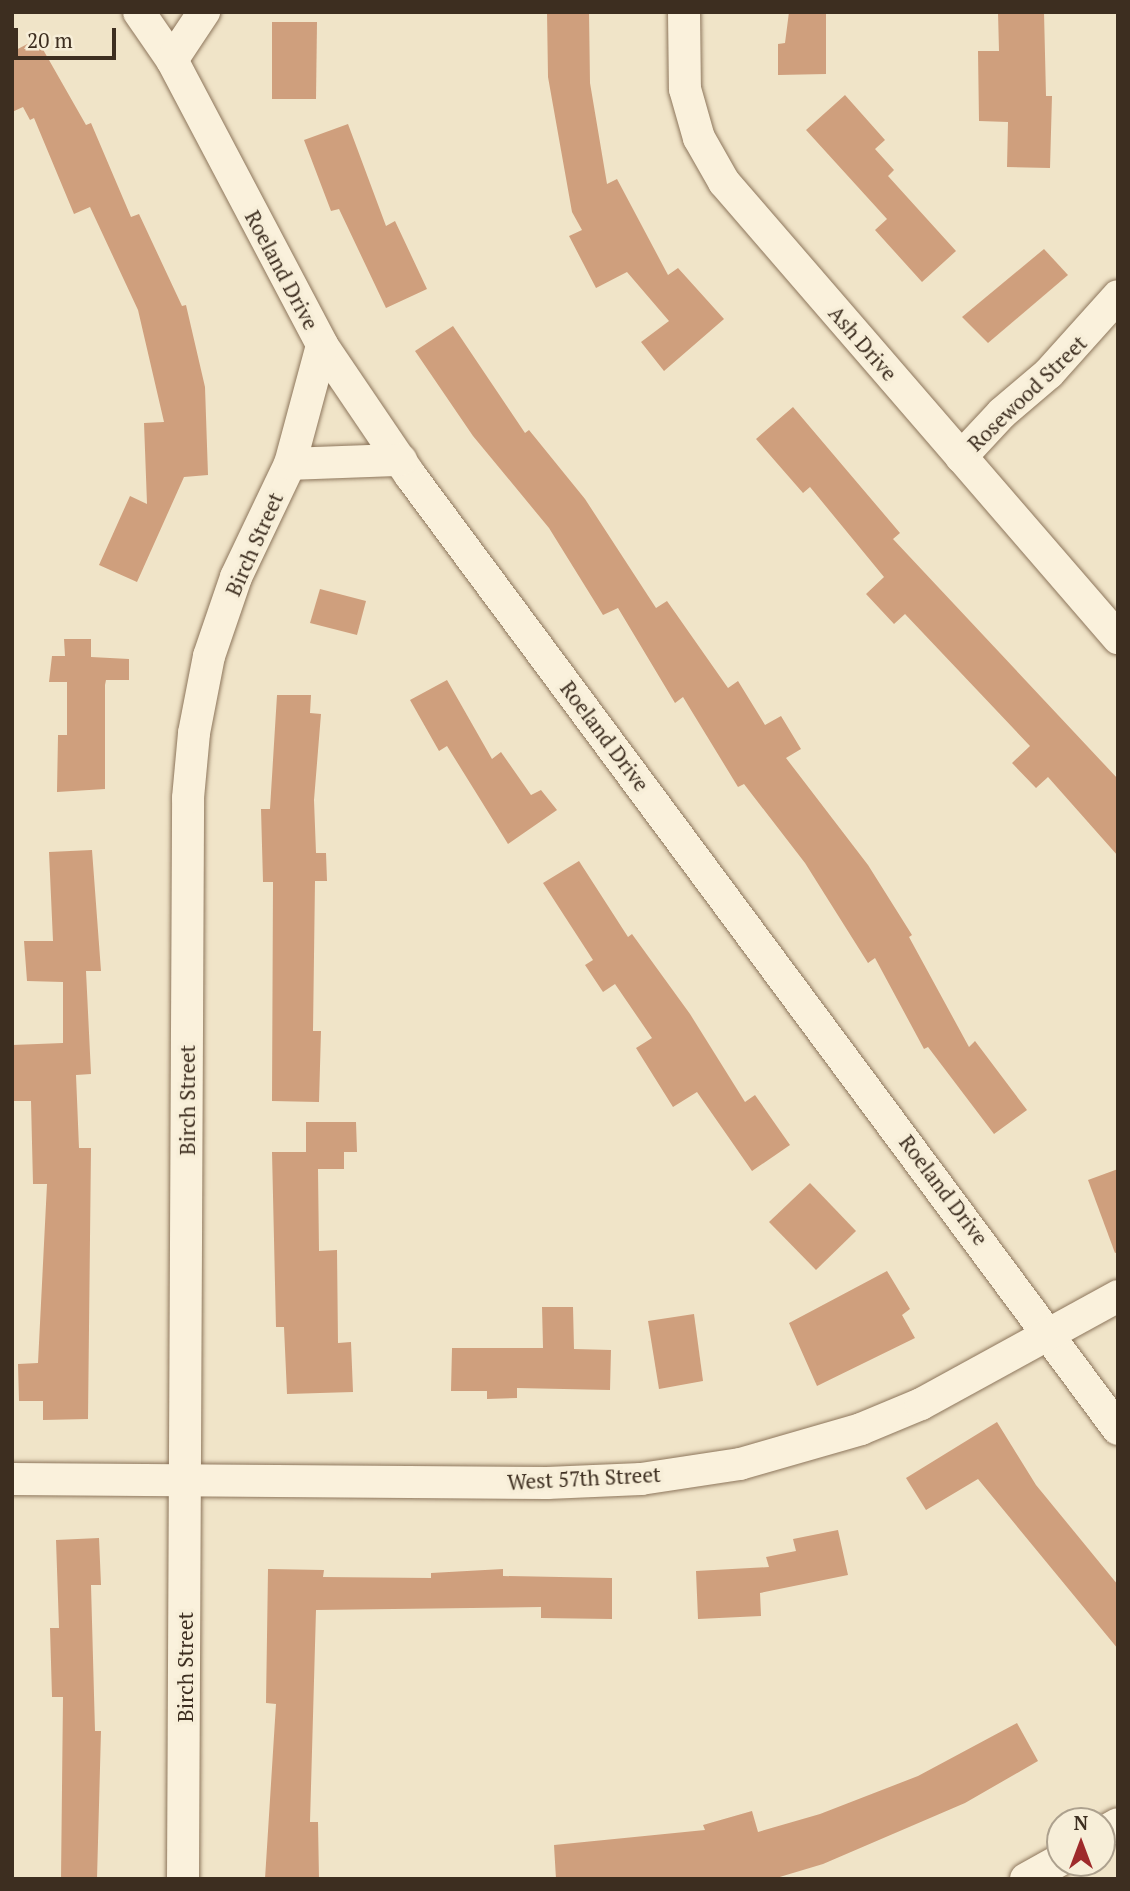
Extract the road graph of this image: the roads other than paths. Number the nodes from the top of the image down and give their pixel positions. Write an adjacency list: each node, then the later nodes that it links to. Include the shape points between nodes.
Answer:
1 (139, 12): 4 (street, Roeland Drive)
2 (204, 12): 4 (street)
3 (684, 12): 7 (street, Ash Drive, via 685,89 699,138 724,182)
4 (172, 60): 6 (street, Roeland Drive)
5 (1118, 296): 7 (street, Rosewood Street, via 1049,373 1002,413)
6 (322, 345): 8 (street, Roeland Drive); 9 (street, Birch Street)
7 (961, 457): 10 (street, Ash Drive)
8 (401, 460): 9 (street); 12 (street, Roeland Drive)
9 (290, 464): 15 (street, Birch Street, via 236,577 209,656 194,733 188,798)
10 (1118, 638)
11 (1118, 1297): 12 (street, West 57th Street)
12 (1051, 1333): 13 (street, Roeland Drive); 15 (street, West 57th Street, via 897,1414 740,1464 641,1479 547,1483)
13 (1118, 1429)
14 (12, 1479): 15 (street, West 57th Street)
15 (186, 1480): 17 (street, Birch Street)
16 (1046, 1868): 18 (street)
17 (183, 1879)
18 (1026, 1879)

